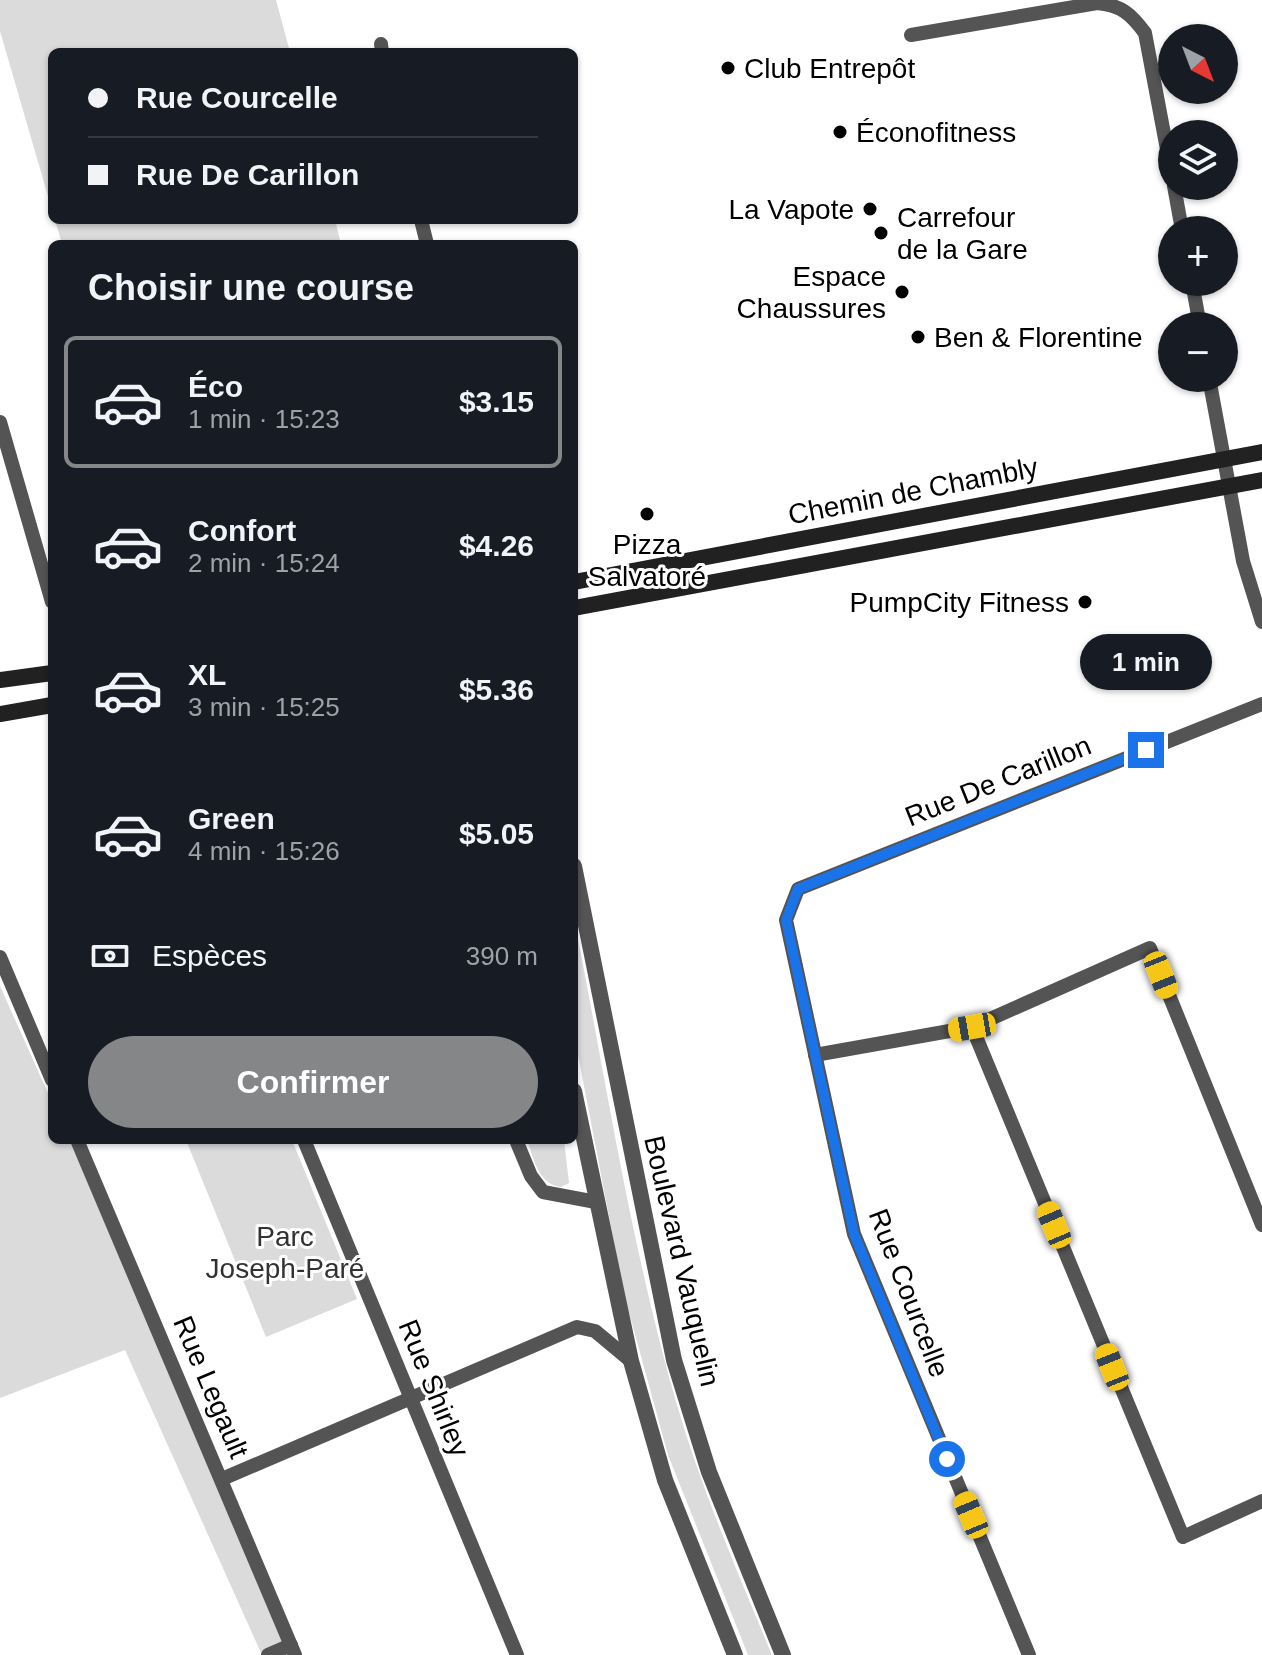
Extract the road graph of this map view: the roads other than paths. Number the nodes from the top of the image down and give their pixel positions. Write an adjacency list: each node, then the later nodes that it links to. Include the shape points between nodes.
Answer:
1 (911, 35): 2 (street, via 1097,3 1117,5 1145,33)
2 (1161, 120)
3 (1212, 392): 6 (street)
4 (0, 422): 10 (street)
5 (1262, 452): 6 (main road, Chemin de Chambly)
6 (1225, 458): 8 (street); 9 (main road, Chemin de Chambly)
7 (1262, 480): 8 (main road, Chemin de Chambly)
8 (1229, 487): 11 (main road, Chemin de Chambly); 12 (street)
9 (578, 581)
10 (48, 588)
11 (578, 607)
12 (1262, 622)
13 (48, 674): 14 (main road)
14 (0, 680)
15 (1262, 704): 19 (street, Rue De Carillon)
16 (48, 706): 17 (main road)
17 (0, 714)
18 (578, 886): 38 (street, Boulevard Vauquelin, via 671,1348 709,1472)
19 (798, 889): 22 (street, Rue Courcelle, via 786,920)
20 (0, 957): 23 (street)
21 (972, 1027): 22 (street); 29 (street, via 1150,948); 33 (street, via 1183,1537)
22 (815, 1055): 39 (street, Rue Courcelle, via 854,1234)
23 (48, 1071)
24 (578, 1111): 28 (street)
25 (79, 1144): 32 (street, Rue Legault)
26 (306, 1144): 31 (street, Rue Shirley)
27 (518, 1144): 28 (street, via 543,1192)
28 (596, 1202): 30 (street)
29 (1262, 1225)
30 (631, 1361): 31 (street, via 595,1331 577,1327); 37 (street, via 665,1480)
31 (411, 1399): 32 (street); 36 (street, Rue Shirley)
32 (222, 1479): 34 (street, Rue Legault)
33 (1262, 1501)
34 (293, 1650): 35 (street)
35 (268, 1655)
36 (517, 1655)
37 (735, 1655)
38 (783, 1655)
39 (1029, 1655)

